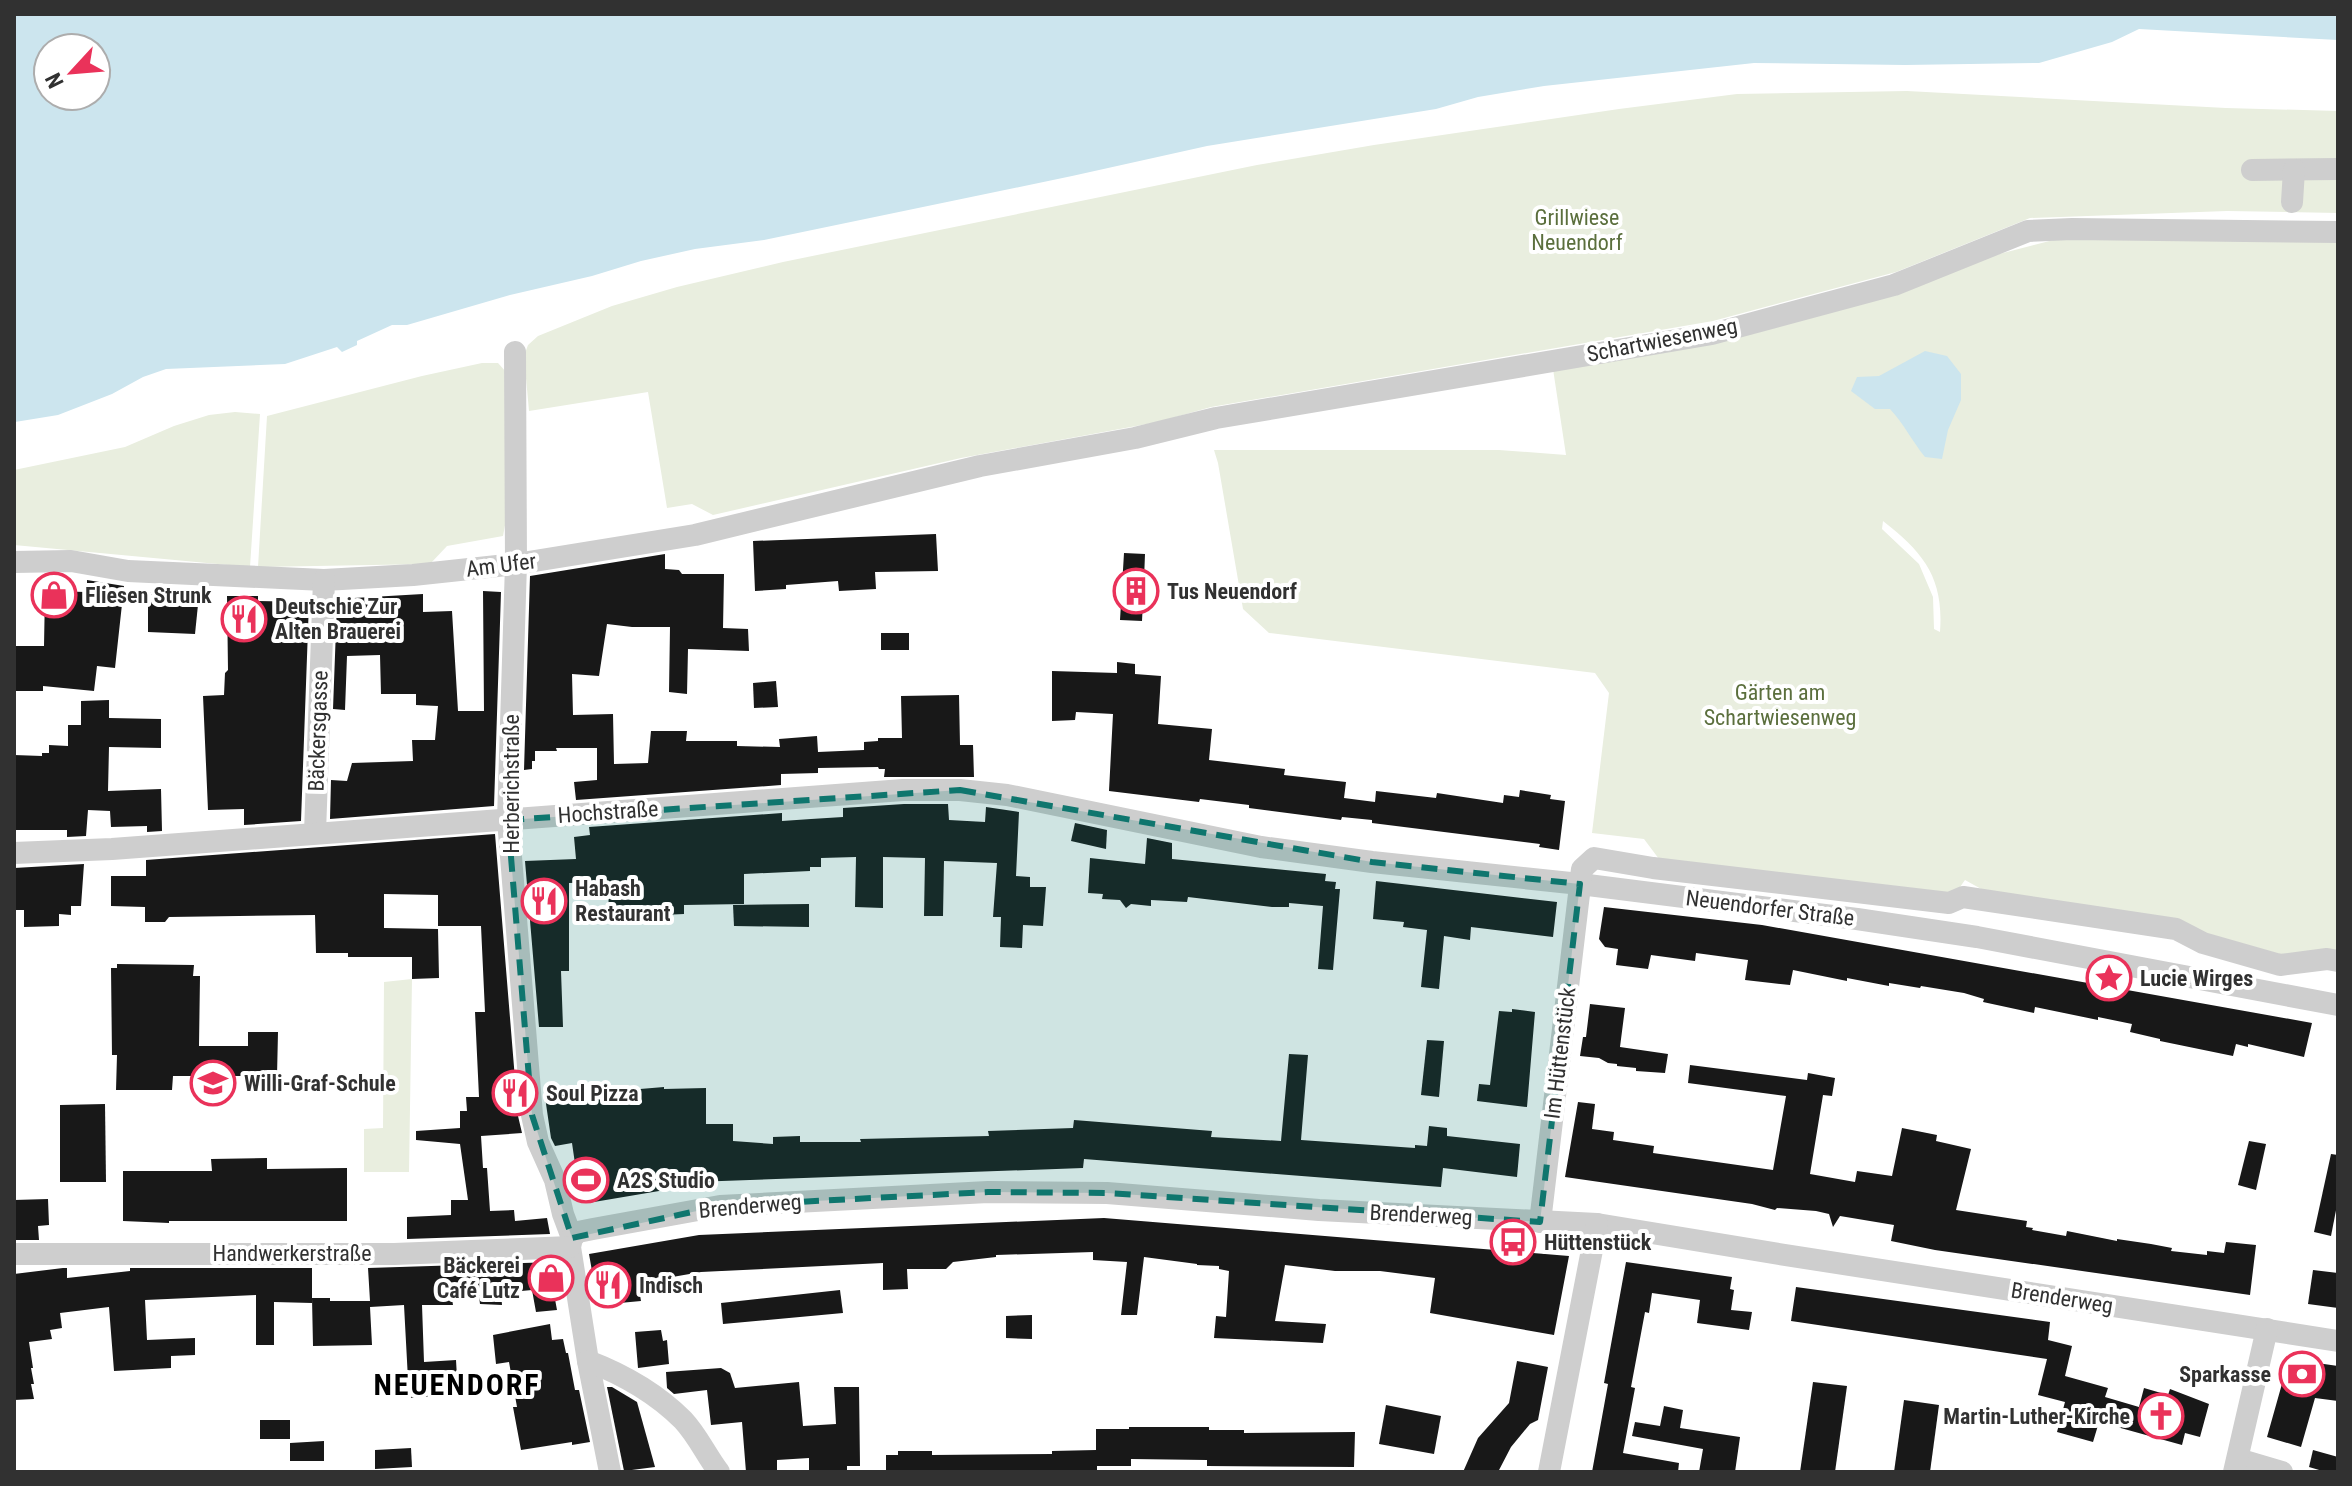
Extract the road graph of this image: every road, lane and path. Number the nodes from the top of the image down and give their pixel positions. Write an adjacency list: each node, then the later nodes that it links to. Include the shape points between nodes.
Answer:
1 (2338, 169): 3 (street)
2 (2252, 170): 3 (street)
3 (2294, 170): 4 (street)
4 (2292, 202)
5 (2338, 232): 7 (street, Schartwiesenweg, via 2028,231 1894,285 1712,334 1434,380)
6 (515, 352): 9 (street, Herberichstraße)
7 (980, 466): 9 (street, Am Ufer, via 695,535)
8 (14, 562): 10 (street, Am Ufer, via 71,561 128,571)
9 (516, 564): 10 (street, Am Ufer); 11 (street, Herberichstraße)
10 (324, 580): 12 (street, Bäckersgasse)
11 (508, 820): 12 (street, Hochstraße); 13 (street, Hochstraße, via 960,790); 20 (street, Herberichstraße, via 532,1115)
12 (315, 833): 14 (street, Hochstraße)
13 (1198, 834): 15 (street, Neuendorfer Straße, via 1372,862)
14 (14, 853)
15 (1581, 876): 16 (street, via 1594,858 1949,903 1963,897 2176,929 2203,943 2280,965); 17 (street, Neuendorfer Straße, via 1977,937); 18 (street, Im Hüttenstück)
16 (2338, 961)
17 (2338, 1005)
18 (1540, 1222): 19 (street, Brenderweg); 20 (street, Brenderweg, via 1107,1193 988,1192 720,1206 578,1232)
19 (1597, 1224): 22 (street, Brenderweg); 28 (street)
20 (571, 1242): 21 (street, Handwerkerstraße, via 394,1254); 24 (street, Herberichstraße)
21 (14, 1254)
22 (2267, 1329): 23 (street, Brenderweg); 25 (street)
23 (2338, 1341)
24 (588, 1361): 26 (street, Herberichstraße); 27 (street, via 617,1372 674,1413)
25 (2236, 1465): 29 (street)
26 (610, 1472)
27 (719, 1472)
28 (1549, 1472)
29 (2282, 1472)

